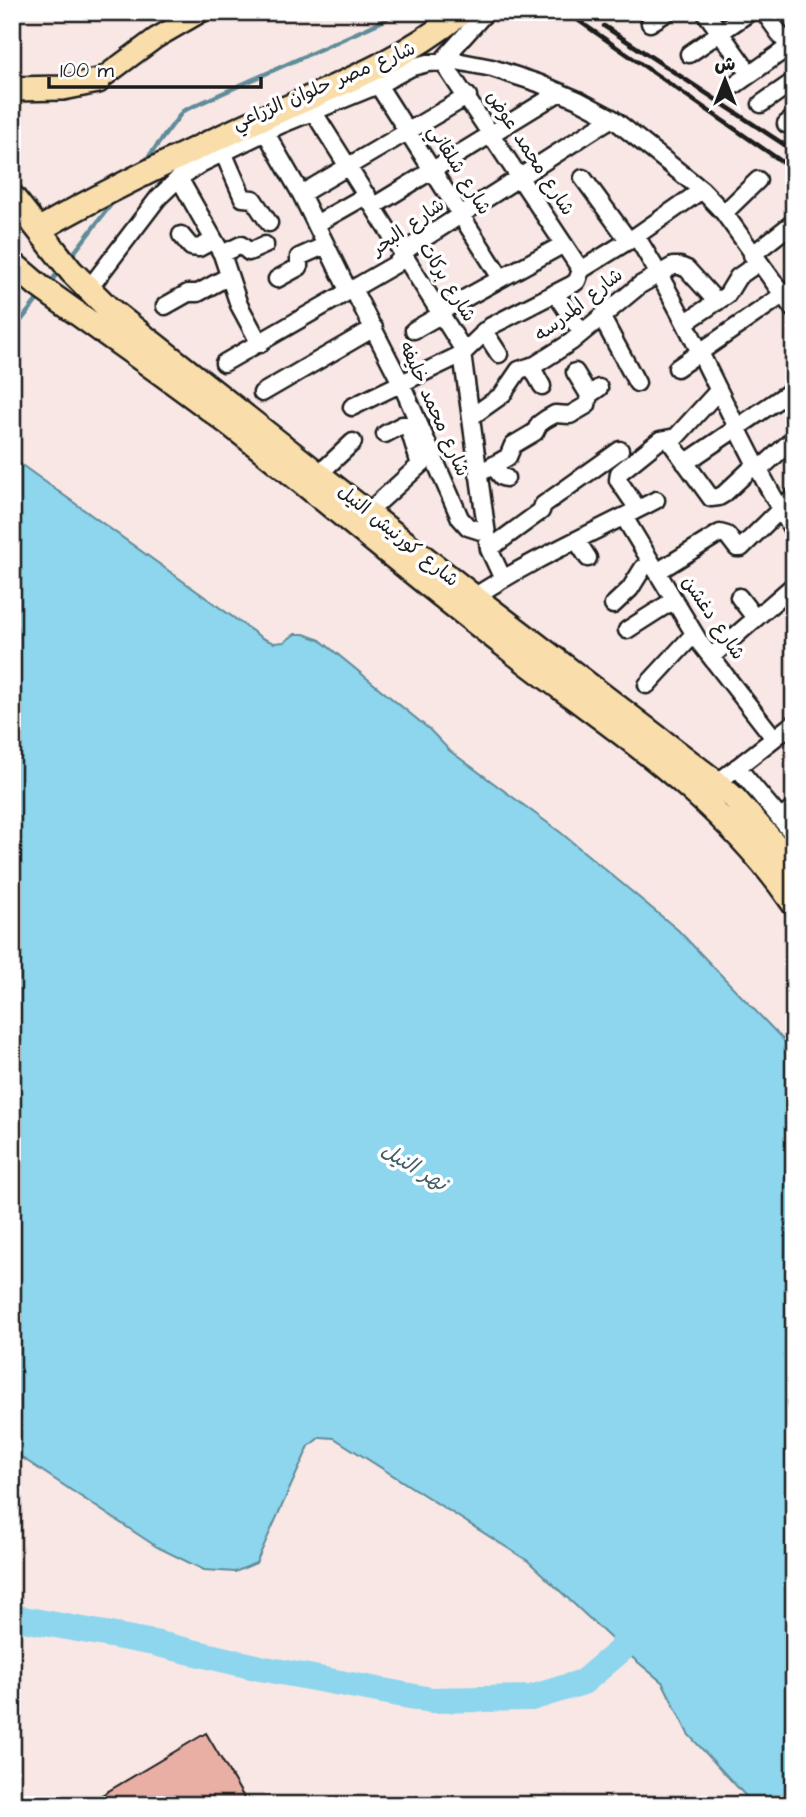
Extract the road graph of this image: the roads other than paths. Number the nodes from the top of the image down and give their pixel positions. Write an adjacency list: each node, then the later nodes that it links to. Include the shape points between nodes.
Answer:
1 (201, 12): 14 (main road, via 156,38)
2 (462, 12): 43 (highway, via 429,38 355,79 244,126)
3 (486, 12): 12 (street)
4 (668, 12): 8 (street)
5 (705, 12): 9 (street)
6 (750, 12): 9 (street)
7 (764, 12): 10 (street)
8 (650, 23)
9 (720, 33): 11 (street); 13 (street)
10 (792, 48): 13 (street)
11 (690, 54)
12 (442, 61): 16 (street, شارع مصر حلوان الزراعي, via 412,67); 19 (street, شارع مصر حلوان الزراعي, via 492,68); 20 (street, شارع محمد عوض)
13 (750, 74): 17 (street)
14 (99, 81): 18 (highway, via 63,88)
15 (794, 81): 21 (street)
16 (379, 85): 22 (street, شارع مصر حلوان الزراعي); 24 (street, شارع شلقاني)
17 (735, 85)
18 (12, 89)
19 (560, 92): 23 (street, شارع مصر حلوان الزراعي); 26 (street)
20 (468, 96): 24 (street); 26 (street, شارع محمد عوض)
21 (761, 104)
22 (313, 111): 25 (street, شارع مصر حلوان الزراعي); 28 (street, شارع بركات)
23 (612, 118): 31 (street, شارع البحر); 34 (street, شارع مصر حلوان الزراعي)
24 (409, 130): 28 (street); 29 (street, شارع شلقاني)
25 (266, 132): 27 (street, شارع مصر حلوان الزراعي); 35 (street, شارع محمد خليفه)
26 (492, 134): 29 (street); 31 (street, شارع محمد عوض)
27 (223, 152): 30 (street, شارع مصر حلوان الزراعي); 41 (street, via 243,198 253,199)
28 (348, 166): 35 (street); 37 (street, شارع بركات)
29 (433, 170): 37 (street); 39 (street, شارع شلقاني)
30 (179, 178): 49 (street); 58 (street, شارع مصر حلوان الزراعي, via 140,219)
31 (521, 178): 39 (street, شارع البحر); 46 (street, شارع محمد عوض)
32 (583, 178): 45 (street)
33 (758, 180): 38 (street)
34 (702, 190): 38 (street, شارع مصر حلوان الزراعي); 45 (street)
35 (301, 194): 42 (street, شارع محمد خليفه)
36 (12, 196): 43 (highway, شارع كورنيش النيل)
37 (370, 201): 42 (street); 50 (street, شارع بركات)
38 (724, 213): 51 (street, شارع مصر حلوان الزراعي)
39 (462, 215): 50 (street, شارع البحر); 56 (street, شارع شلقاني)
40 (794, 222): 51 (street)
41 (269, 223)
42 (316, 224): 48 (street, شارع محمد خليفه)
43 (40, 229): 58 (highway, شارع كورنيش النيل)
44 (181, 235): 49 (street, via 191,247)
45 (633, 238): 53 (street); 54 (street)
46 (564, 244): 53 (street, شارع محمد عوض); 56 (street)
47 (265, 245): 49 (street, via 249,252 241,245)
48 (326, 245): 57 (street, via 299,257 298,269); 59 (street, شارع محمد خليفه)
49 (218, 247): 55 (street)
50 (404, 253): 59 (street, شارع البحر, via 396,264); 65 (street, شارع بركات)
51 (755, 259): 60 (street, شارع مصر حلوان الزراعي); 62 (street)
52 (12, 263): 129 (highway, شارع كورنيش النيل, via 231,425 508,648 677,776 740,834)
53 (581, 270): 61 (street, via 577,281)
54 (660, 273): 62 (street, via 673,266 687,269); 66 (street, شارع المدرسه); 67 (street)
55 (229, 276): 63 (street); 72 (street)
56 (501, 278): 65 (street)
57 (277, 279)
58 (88, 290): 98 (highway, شارع كورنيش النيل)
59 (351, 290): 68 (street, شارع محمد خليفه); 72 (street, شارع البحر)
60 (788, 291): 64 (street, شارع مصر حلوان الزراعي); 73 (street)
61 (555, 293): 70 (street); 71 (street)
62 (717, 302): 67 (street)
63 (165, 306)
64 (794, 310)
65 (441, 313): 69 (street); 74 (street, شارع بركات)
66 (602, 318): 71 (street, شارع المدرسه); 81 (street)
67 (686, 322): 73 (street)
68 (374, 328): 80 (street, شارع محمد خليفه); 85 (street)
69 (414, 330)
70 (484, 331): 74 (street); 75 (street)
71 (582, 333): 77 (street, شارع المدرسه)
72 (260, 344): 76 (street, شارع البحر)
73 (701, 353): 78 (street); 84 (street)
74 (462, 354): 80 (street); 87 (street, شارع بركات)
75 (499, 354)
76 (224, 363)
77 (531, 366): 82 (street); 87 (street, شارع المدرسه, via 519,370 502,395)
78 (677, 368)
79 (575, 372): 97 (street, via 594,392 587,405 539,424 535,432 513,445 508,457)
80 (401, 383): 86 (street); 94 (street, شارع محمد خليفه)
81 (637, 383)
82 (542, 386)
83 (794, 389): 88 (street)
84 (718, 391): 88 (street); 90 (street, via 678,436)
85 (262, 393)
86 (352, 407)
87 (471, 417): 97 (street, شارع بركات)
88 (737, 428): 95 (street); 96 (street)
89 (385, 435): 94 (street, via 405,425)
90 (669, 440): 95 (street); 104 (street, شارع دغشن, via 660,440 619,473)
91 (791, 441): 96 (street)
92 (353, 442): 98 (street)
93 (620, 450): 106 (street, via 543,505 541,512)
94 (425, 460): 103 (street); 106 (street, شارع محمد خليفه, via 462,522)
95 (685, 463): 96 (street, via 711,498 724,494)
96 (758, 467): 102 (street)
97 (486, 470): 99 (street); 106 (street, شارع بركات)
98 (319, 474): 103 (highway, شارع كورنيش النيل)
99 (506, 478)
100 (794, 496): 102 (street)
101 (656, 500): 104 (street)
102 (779, 508): 105 (street); 109 (street, via 741,548 720,533)
103 (368, 512): 112 (highway, شارع كورنيش النيل)
104 (631, 513): 107 (street); 109 (street, شارع دغشن)
105 (794, 532)
106 (488, 541): 110 (street, شارع بركات)
107 (577, 541): 108 (street); 110 (street)
108 (588, 558)
109 (654, 567): 114 (street, شارع دغشن); 115 (street, via 643,568)
110 (503, 579): 112 (street)
111 (794, 585): 116 (street)
112 (474, 597): 124 (highway, شارع كورنيش النيل)
113 (739, 597): 116 (street)
114 (674, 600): 117 (street); 118 (street, شارع دغشن)
115 (613, 606)
116 (755, 618): 119 (street)
117 (627, 630)
118 (694, 634): 119 (street, شارع دغشن); 120 (street)
119 (710, 657): 122 (street, شارع دغشن)
120 (647, 685)
121 (794, 723): 122 (street)
122 (774, 738): 123 (street)
123 (737, 766): 124 (street); 126 (street)
124 (717, 783): 128 (highway, شارع كورنيش النيل)
125 (794, 808): 126 (street)
126 (780, 819): 127 (street)
127 (794, 835)
128 (794, 866)
129 (794, 904)

